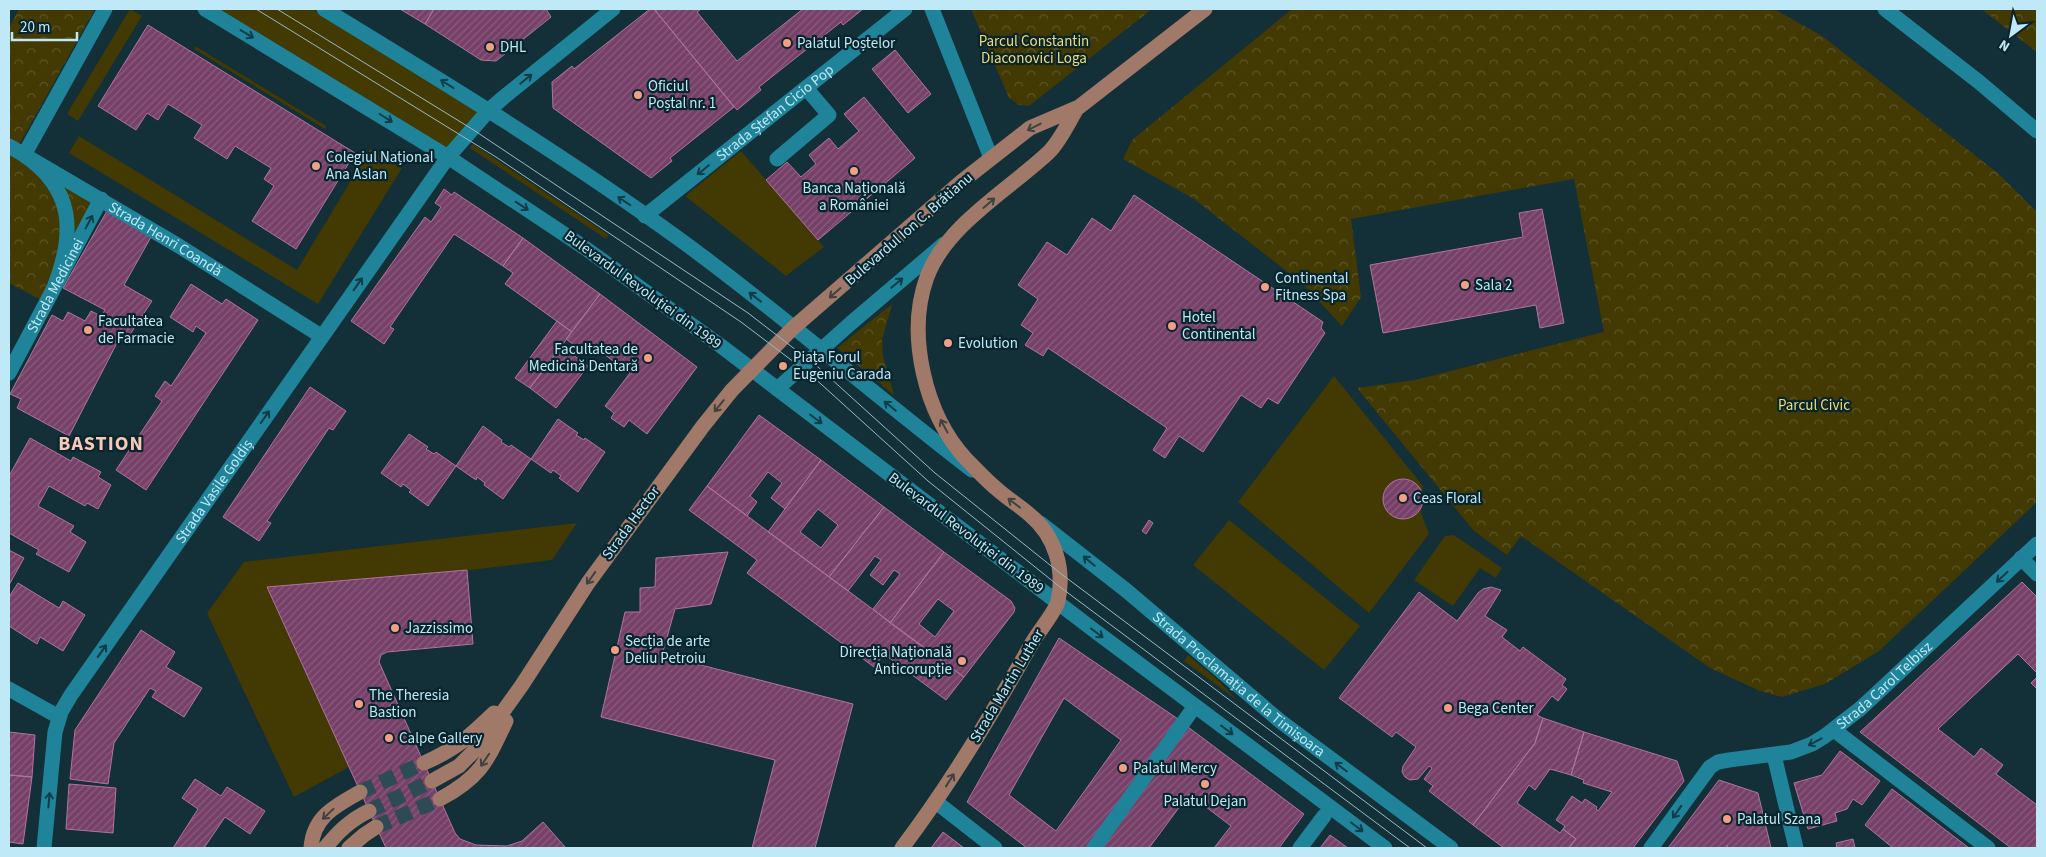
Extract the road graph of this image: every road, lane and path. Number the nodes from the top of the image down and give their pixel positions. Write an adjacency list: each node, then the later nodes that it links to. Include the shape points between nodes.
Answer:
1 (105, 9): 14 (street)
2 (205, 9): 15 (street, Bulevardul Revoluției din 1989, one-way to 15)
3 (324, 9): 11 (street, one-way to 3)
4 (613, 9): 11 (street, Strada Vasile Goldiș, one-way to 4)
5 (905, 9): 9 (street, Strada Ștefan Cicio Pop)
6 (932, 9): 16 (street)
7 (1205, 9): 10 (main road, Bulevardul Ion C. Brătianu)
8 (1885, 9): 12 (street)
9 (806, 88): 17 (street, via 829,115); 19 (street, Strada Ștefan Cicio Pop, one-way to 19)
10 (1079, 107): 16 (main road, Bulevardul Ion C. Brătianu, one-way to 16, via 1030,128); 20 (main road, Bulevardul Ion C. Brătianu, one-way to 10, via 1051,150)
11 (488, 110): 15 (street, Strada Vasile Goldiș); 19 (street, one-way to 11)
12 (2037, 131)
13 (9, 146): 14 (street, Strada Henri Coandă)
14 (24, 155): 18 (street, Strada Henri Coandă); 21 (street, via 51,179 66,210 68,236)
15 (448, 157): 23 (street, Strada Vasile Goldiș, one-way to 15); 25 (street, Bulevardul Revoluției din 1989, one-way to 25, via 585,248)
16 (991, 158): 22 (main road, Bulevardul Ion C. Brătianu, one-way to 22)
17 (777, 159)
18 (101, 199): 21 (street, Strada Medicinei, one-way to 18); 23 (street, Strada Henri Coandă)
19 (646, 216): 22 (street, one-way to 19)
20 (953, 236): 24 (street, Bulevardul Ion C. Brătianu, one-way to 20); 28 (main road, Bulevardul Ion C. Brătianu, one-way to 20, via 964,457 948,434 931,400 921,361 920,304 937,256)
21 (55, 285): 26 (street, Strada Medicinei)
22 (793, 328): 24 (street); 25 (main road, Bulevardul Ion C. Brătianu)
23 (321, 336): 39 (street, Strada Vasile Goldiș, one-way to 23, via 77,686)
24 (820, 350): 27 (street, Bulevardul Ion C. Brătianu); 28 (street, one-way to 24)
25 (752, 370): 27 (street, Bulevardul Revoluției din 1989); 34 (main road, Strada Hector, one-way to 34, via 702,426 640,509)
26 (9, 373)
27 (777, 389): 33 (street, Bulevardul Revoluției din 1989, one-way to 33)
28 (998, 490): 29 (main road, one-way to 28)
29 (1031, 516): 33 (main road, Strada Martin Luther, via 1049,537 1057,555 1060,573); 59 (street, Strada Proclamația de la Timișoara, one-way to 29, via 1280,720 1127,591)
30 (2037, 544): 31 (street, Strada Carol Telbisz)
31 (2021, 558): 32 (street); 40 (street, Strada Carol Telbisz, one-way to 40)
32 (2037, 574)
33 (1058, 603): 38 (street, one-way to 38); 46 (main road, Strada Martin Luther, one-way to 33)
34 (522, 685): 42 (main road, Strada Hector, via 469,737 450,751); 43 (main road, Strada Hector, via 477,748 459,766); 45 (main road, Strada Hector, one-way to 45, via 488,757 472,779)
35 (9, 689): 37 (street)
36 (9, 700): 37 (street)
37 (31, 701): 39 (street)
38 (1195, 706): 56 (street); 58 (street, one-way to 58)
39 (59, 717): 50 (street, Strada Vasile Goldiș, one-way to 39, via 54,738)
40 (1834, 730): 41 (street, Strada Carol Telbisz, one-way to 41, via 1806,747); 62 (street)
41 (1774, 755): 60 (street, Strada Carol Telbisz, one-way to 60, via 1718,762 1710,767); 61 (street)
42 (424, 763)
43 (432, 780)
44 (360, 792): 51 (main road, one-way to 51, via 326,814 313,832)
45 (440, 799)
46 (936, 802): 54 (main road, Strada Martin Luther); 55 (street)
47 (369, 811): 52 (main road, via 338,831)
48 (1324, 816): 57 (street)
49 (376, 827): 53 (main road)
50 (44, 848)
51 (310, 848)
52 (325, 848)
53 (349, 848)
54 (902, 848)
55 (995, 848)
56 (1094, 848)
57 (1300, 848)
58 (1385, 848)
59 (1450, 848)
60 (1651, 848)
61 (1796, 848)
62 (1988, 848)

